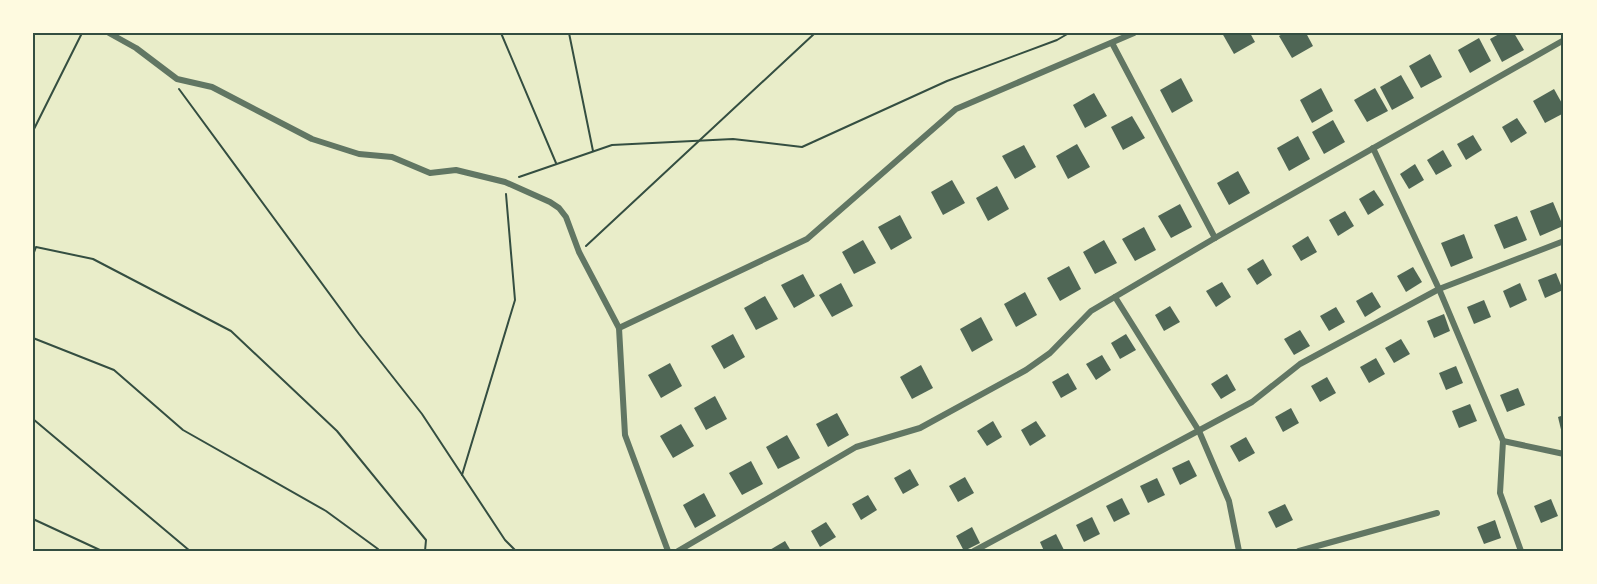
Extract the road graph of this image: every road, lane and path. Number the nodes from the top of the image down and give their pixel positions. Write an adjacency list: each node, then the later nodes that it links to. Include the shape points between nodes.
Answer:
1 (82, 33): 11 (path)
2 (109, 33): 10 (street)
3 (501, 33): 15 (path)
4 (569, 33): 14 (path)
5 (814, 33): 12 (path)
6 (1069, 33): 12 (path, via 947,81 802,147 733,139)
7 (1134, 33): 9 (street)
8 (1564, 40): 13 (street)
9 (1112, 43): 17 (street); 23 (street, via 956,109 807,239)
10 (167, 72): 16 (street, via 177,80 212,87 332,147 392,157 430,173 456,170); 29 (path, via 422,414)
11 (33, 131)
12 (700, 141): 14 (path, via 612,145); 19 (path)
13 (1373, 148): 17 (street); 21 (street)
14 (593, 151): 15 (path)
15 (556, 163): 16 (path)
16 (505, 182): 19 (street, via 559,208); 29 (path, via 515,300)
17 (1215, 238): 22 (street)
18 (1564, 241): 21 (street)
19 (579, 252): 23 (street)
20 (33, 255): 35 (path, via 36,247 93,259 231,331 337,432 426,540)
21 (1439, 289): 26 (street, via 1300,364 1252,402); 27 (street)
22 (1115, 297): 26 (street); 38 (street, via 1091,311 1050,353 1026,370 920,428 856,447)
23 (619, 328): 37 (street, via 625,435)
24 (33, 339): 34 (path, via 114,370 183,430 326,512)
25 (33, 419): 33 (path)
26 (1199, 431): 39 (street); 40 (street, via 1229,501)
27 (1503, 441): 28 (street); 42 (street, via 1500,493)
28 (1564, 454)
29 (462, 475): 36 (path)
30 (1437, 513): 41 (street)
31 (33, 519): 32 (path)
32 (102, 551)
33 (190, 551)
34 (378, 551)
35 (425, 551)
36 (516, 551)
37 (668, 551)
38 (678, 551)
39 (974, 551)
40 (1239, 551)
41 (1299, 551)
42 (1521, 551)

